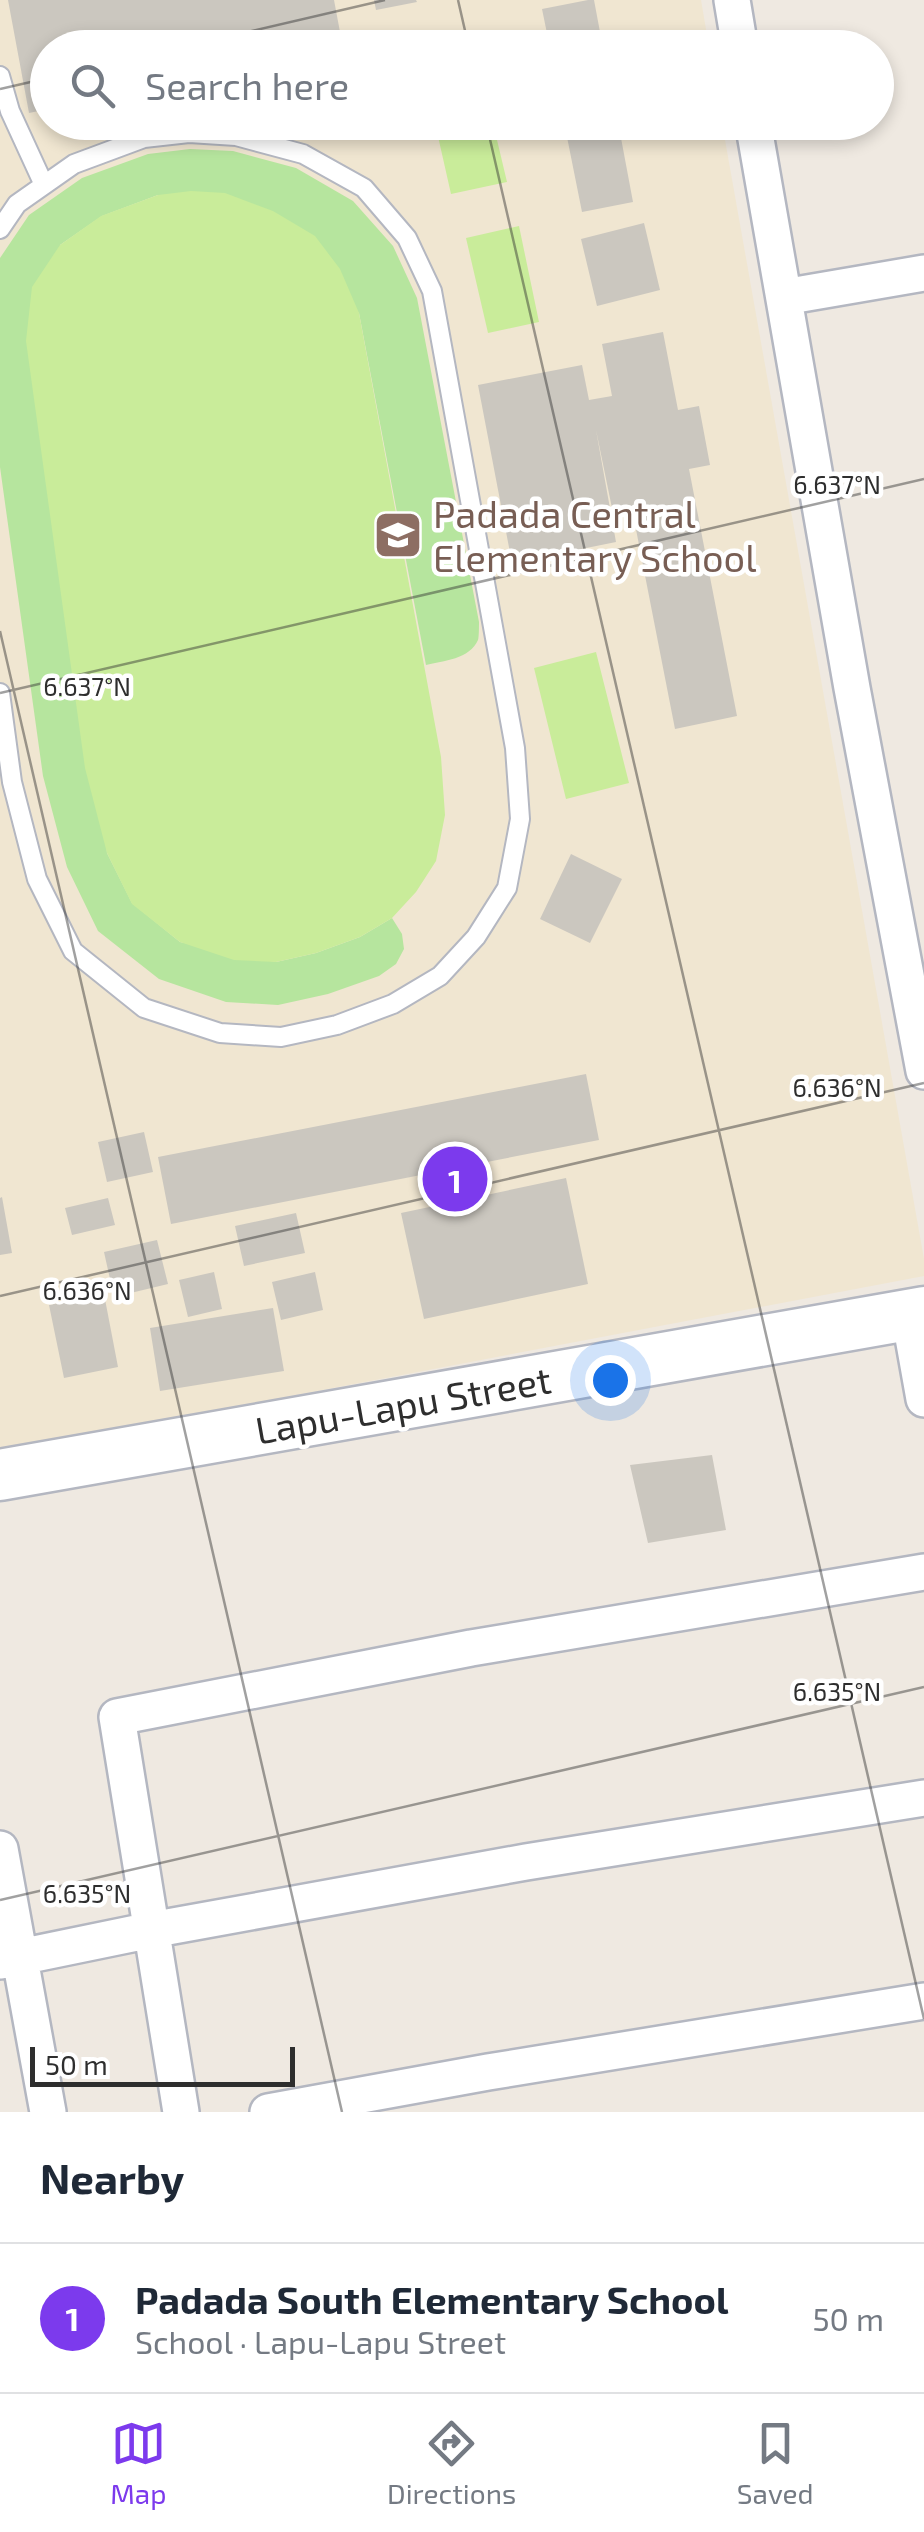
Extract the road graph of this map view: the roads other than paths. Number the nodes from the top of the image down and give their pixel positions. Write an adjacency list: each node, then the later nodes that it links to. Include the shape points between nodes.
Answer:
1 (732, 0): 2 (street)
2 (737, 30)
3 (0, 76): 7 (lane)
4 (139, 140): 7 (lane, via 74,164)
5 (251, 140): 11 (lane, via 303,154 364,188 407,238 432,291 515,748 520,819 507,888 440,976 393,1004 337,1025 281,1036 220,1033 144,1008 72,951 36,878 12,782)
6 (756, 140): 10 (street)
7 (44, 185): 8 (lane, via 17,204)
8 (0, 229)
9 (924, 273): 10 (street)
10 (784, 297): 12 (street)
11 (0, 692)
12 (924, 1071)
13 (917, 1313): 14 (street); 15 (street, Lapu-Lapu Street)
14 (924, 1399)
15 (0, 1476)
16 (924, 1572): 19 (street, via 471,1648 117,1717)
17 (924, 1798): 19 (street)
18 (0, 1850): 20 (street)
19 (151, 1930): 20 (street); 23 (street)
20 (10, 1960): 22 (street)
21 (924, 2001): 24 (street)
22 (48, 2112)
23 (181, 2112)
24 (268, 2112)

